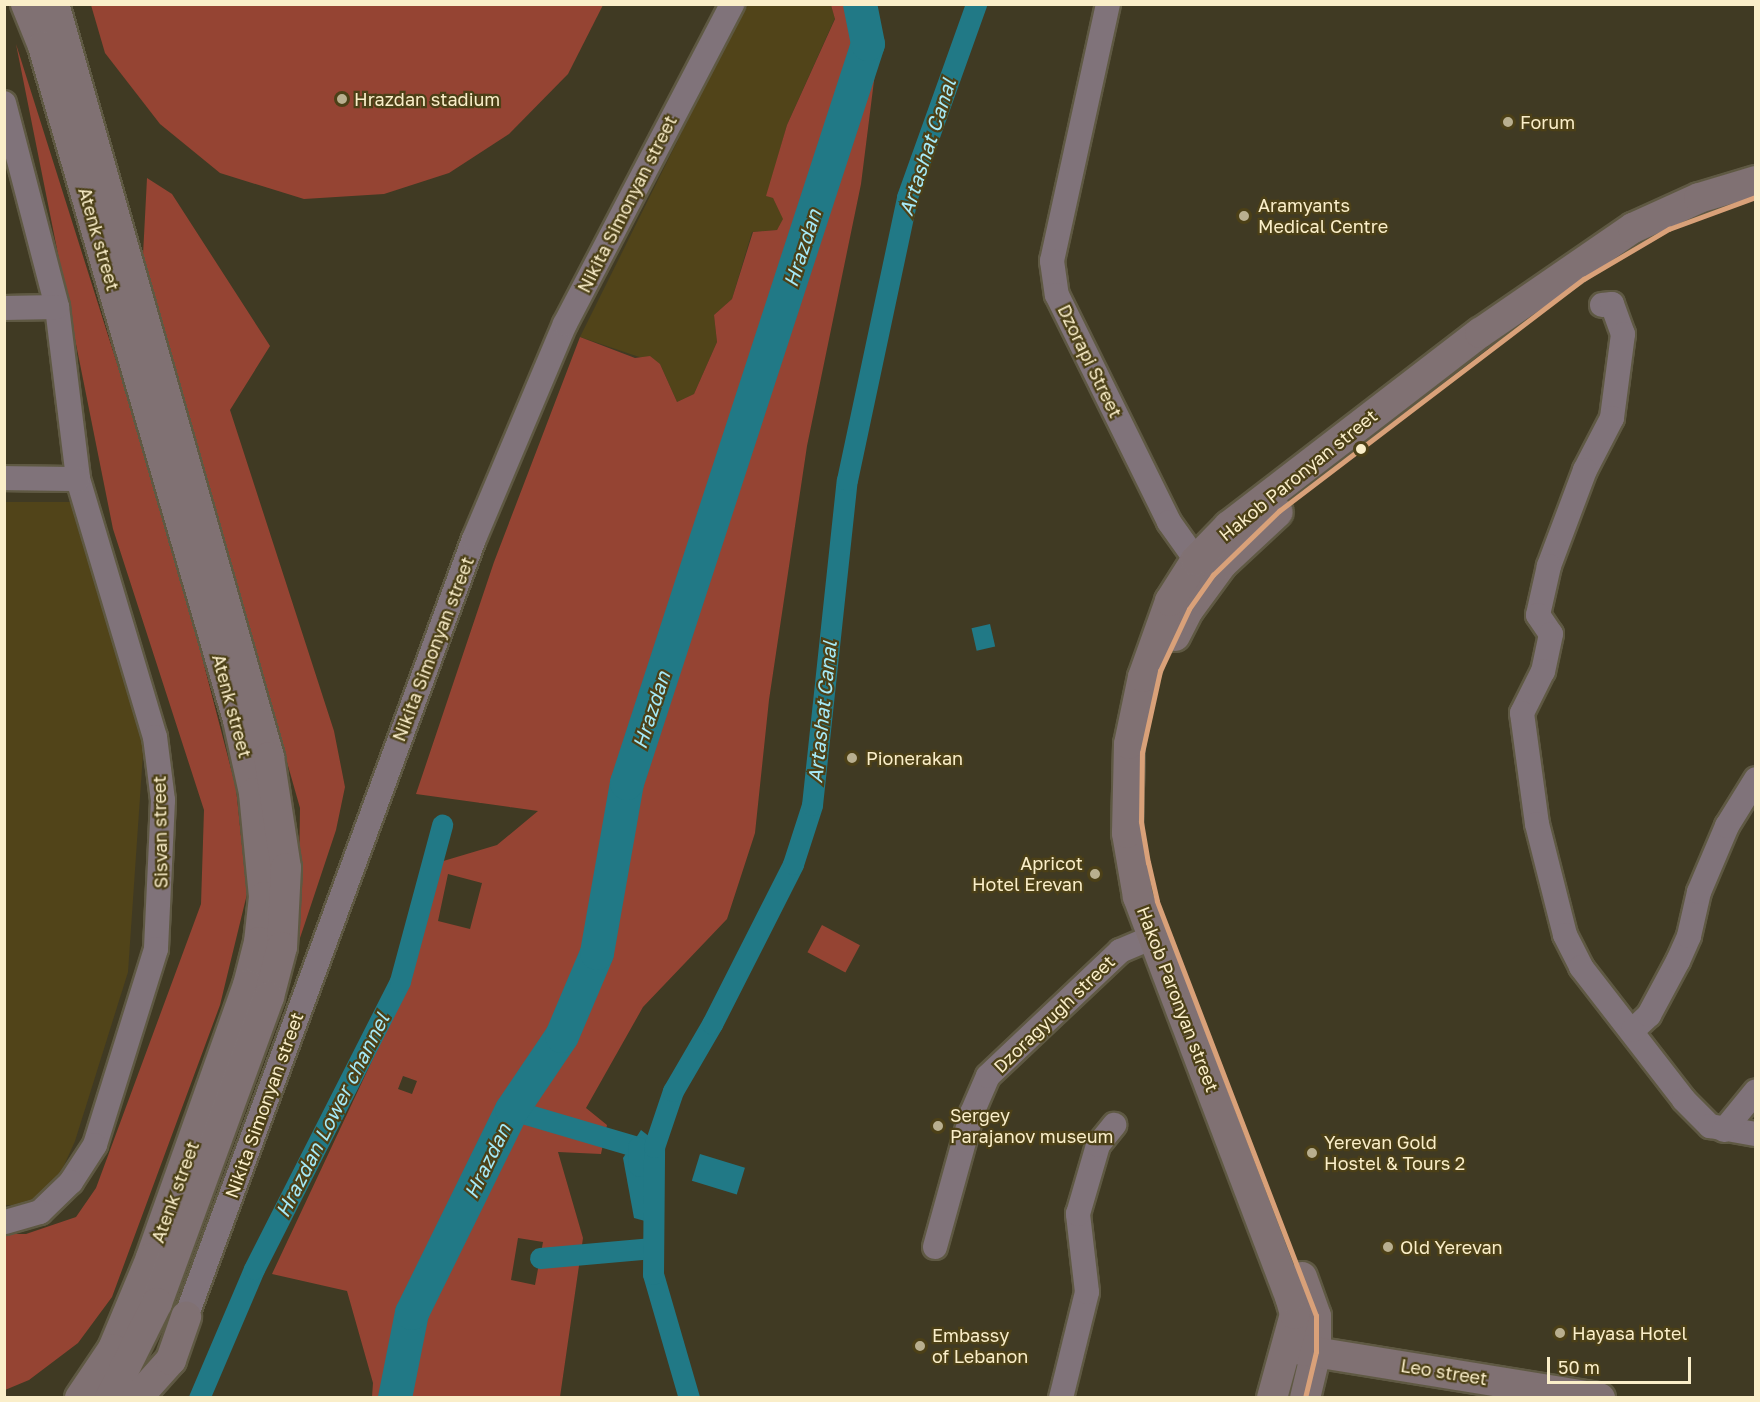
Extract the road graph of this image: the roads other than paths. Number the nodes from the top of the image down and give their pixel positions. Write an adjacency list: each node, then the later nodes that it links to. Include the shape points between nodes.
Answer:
1 (26, 4): 26 (main road, Atenk street, via 43,46 238,720 254,794 264,897 259,942 248,985 152,1258 112,1349)
2 (54, 4): 25 (main road, Atenk street, via 269,757 286,868 282,947 269,997 158,1303)
3 (732, 4): 23 (street, Nikita Simonyan street, via 570,314 474,539)
4 (1108, 4): 13 (street, Dzorapi Street, via 1052,261 1057,295 1169,522)
5 (4, 103): 9 (street, Sisvan street)
6 (1755, 181): 13 (main road, Hakob Paronyan street, via 1698,198 1657,217 1574,266 1241,516)
7 (1755, 197): 24 (main road, Hakob Paronyan street, via 1669,229 1584,279 1279,512 1248,537 1214,575 1189,609 1160,671 1142,753 1141,822 1148,863 1157,900 1316,1316)
8 (1602, 305): 16 (street, via 1612,304 1623,334 1612,418 1584,470 1549,566 1538,615 1551,634 1543,672 1522,713 1537,824 1565,935 1581,967)
9 (57, 307): 10 (street); 12 (street, Sisvan street)
10 (4, 308)
11 (4, 478): 12 (street)
12 (78, 479): 21 (street, Sisvan street, via 155,737 163,800 156,949 95,1145 71,1182 40,1212)
13 (1196, 560): 15 (main road, Hakob Paronyan street, via 1170,601 1150,651 1129,744 1128,833 1138,897)
14 (1755, 779): 16 (street, via 1727,826 1699,892 1689,936 1678,961 1649,1015)
15 (1153, 937): 22 (street, Dzoragyugh street, via 1120,951 988,1076 972,1113); 24 (main road, Hakob Paronyan street, via 1290,1297)
16 (1633, 1030): 19 (street, via 1684,1100 1710,1126)
17 (1755, 1091): 19 (street)
18 (1114, 1125): 29 (street, via 1098,1145 1078,1214 1087,1292)
19 (1724, 1130): 20 (street)
20 (1755, 1134)
21 (4, 1222)
22 (935, 1247)
23 (186, 1317): 25 (main road, via 151,1359 142,1362); 28 (main road, via 171,1360)
24 (1302, 1350): 30 (main road, Hakob Paronyan street); 31 (main road, Hakob Paronyan street); 32 (main road, Leo street)
25 (134, 1354): 27 (main road, Atenk street)
26 (80, 1398)
27 (110, 1398)
28 (137, 1398)
29 (1061, 1398)
30 (1272, 1398)
31 (1305, 1398)
32 (1600, 1398)

